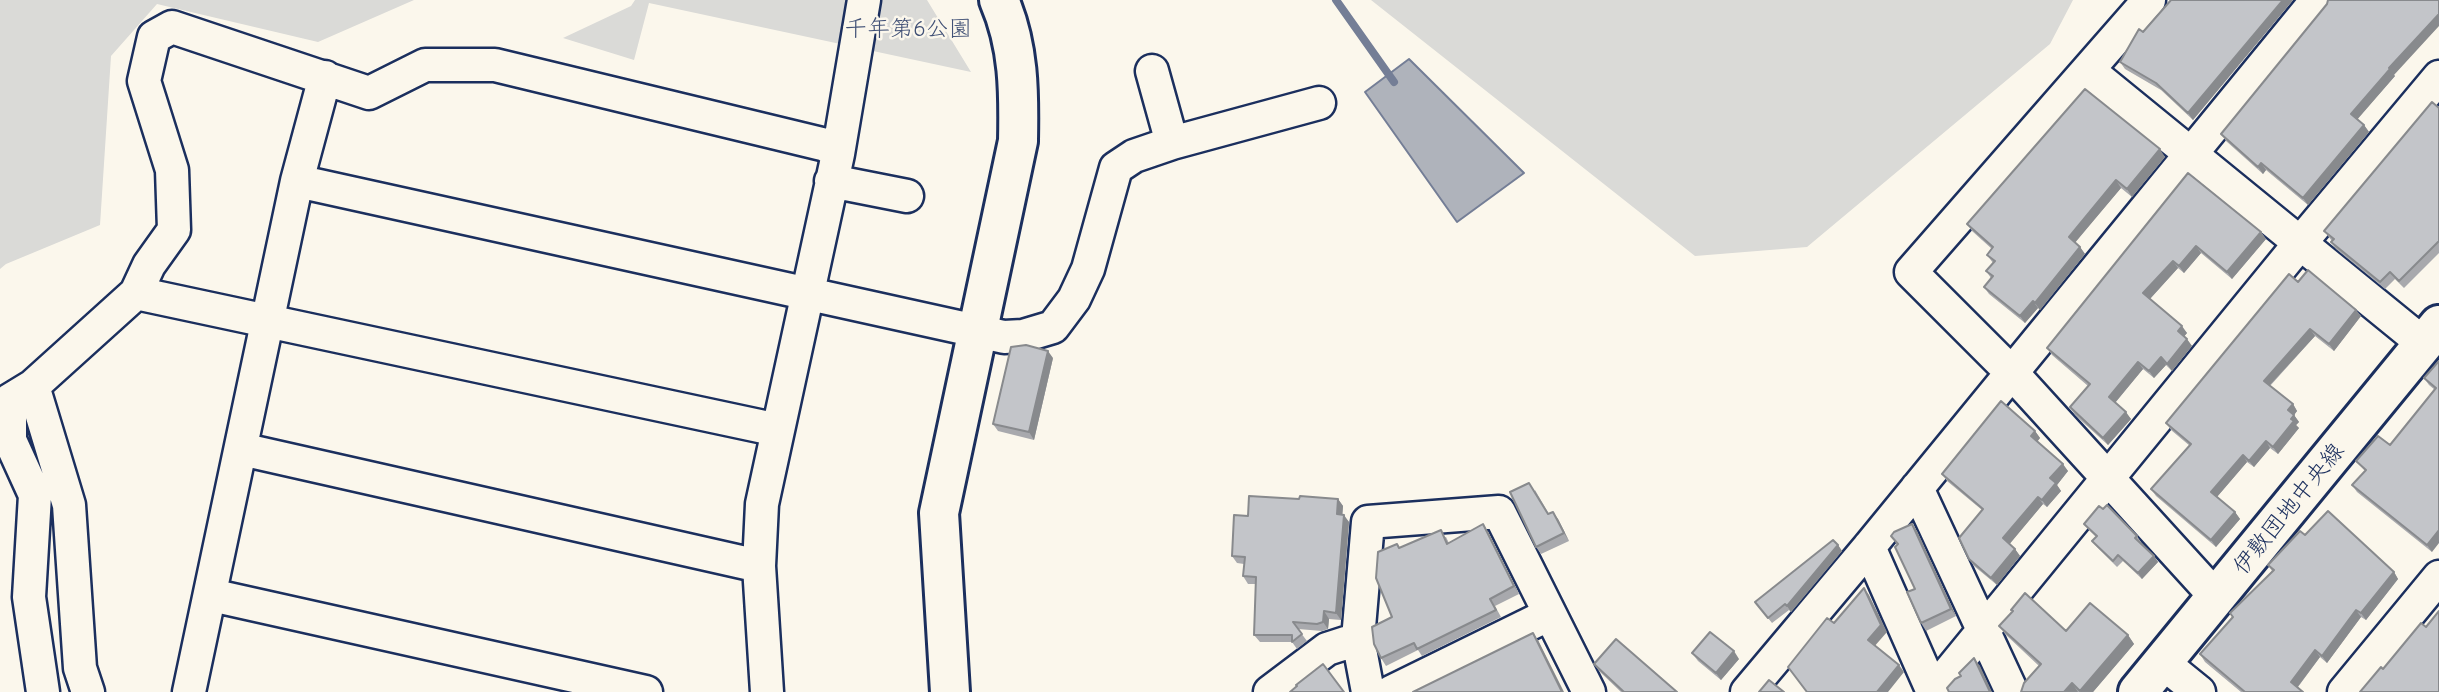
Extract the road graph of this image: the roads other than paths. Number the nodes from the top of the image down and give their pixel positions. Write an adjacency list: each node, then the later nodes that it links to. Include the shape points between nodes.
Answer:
1 (864, 0): 12 (street)
2 (999, 0): 19 (street, via 1014,46 1018,141)
3 (2150, 0): 6 (street)
4 (2317, 0): 11 (street)
5 (1152, 71): 10 (street)
6 (2089, 71): 11 (street); 21 (street, via 1911,272)
7 (2439, 77): 15 (street)
8 (325, 78): 12 (street, via 369,93 425,65 495,65 826,145); 13 (street); 16 (street, via 172,27 154,37 144,81 172,170 174,230)
9 (1319, 103): 10 (street)
10 (1172, 143): 19 (street, via 1134,156 1116,168 1088,269 1074,299 1053,327 1004,337)
11 (2191, 153): 15 (street); 21 (street)
12 (835, 167): 14 (street); 17 (street)
13 (297, 181): 17 (street); 18 (street)
14 (907, 196)
15 (2301, 242): 20 (street); 25 (street)
16 (136, 293): 18 (street); 22 (street)
17 (807, 293): 19 (street); 23 (street)
18 (269, 323): 23 (street); 24 (street)
19 (979, 331): 41 (street, via 939,513)
20 (2432, 335): 31 (street, 伊敷団地中央線)
21 (2012, 373): 25 (street); 26 (street)
22 (33, 386): 36 (street, via 10,400 10,440 35,495 29,597); 37 (street, via 69,505 80,668)
23 (778, 430): 28 (street, via 762,504)
24 (241, 449): 28 (street); 30 (street)
25 (2107, 478): 31 (street); 33 (street)
26 (1917, 488): 27 (street); 33 (street)
27 (1869, 547): 46 (street); 47 (street)
28 (759, 566): 40 (street)
29 (2439, 577): 51 (street)
30 (211, 595): 38 (street); 39 (street)
31 (2216, 597): 35 (street, 伊敷団地中央線)
32 (1549, 614): 34 (street, via 1499,512 1368,522); 44 (street); 45 (street)
33 (1984, 630): 47 (street); 48 (street)
34 (1358, 639): 42 (street, via 1327,649); 43 (street)
35 (2162, 662): 49 (street, 伊敷団地中央線); 50 (street)
36 (43, 692)
37 (88, 692)
38 (190, 692)
39 (646, 692)
40 (767, 692)
41 (950, 692)
42 (1270, 692)
43 (1368, 692)
44 (1391, 692)
45 (1588, 692)
46 (1747, 692)
47 (1933, 692)
48 (2012, 692)
49 (2138, 692)
50 (2199, 692)
51 (2344, 692)

